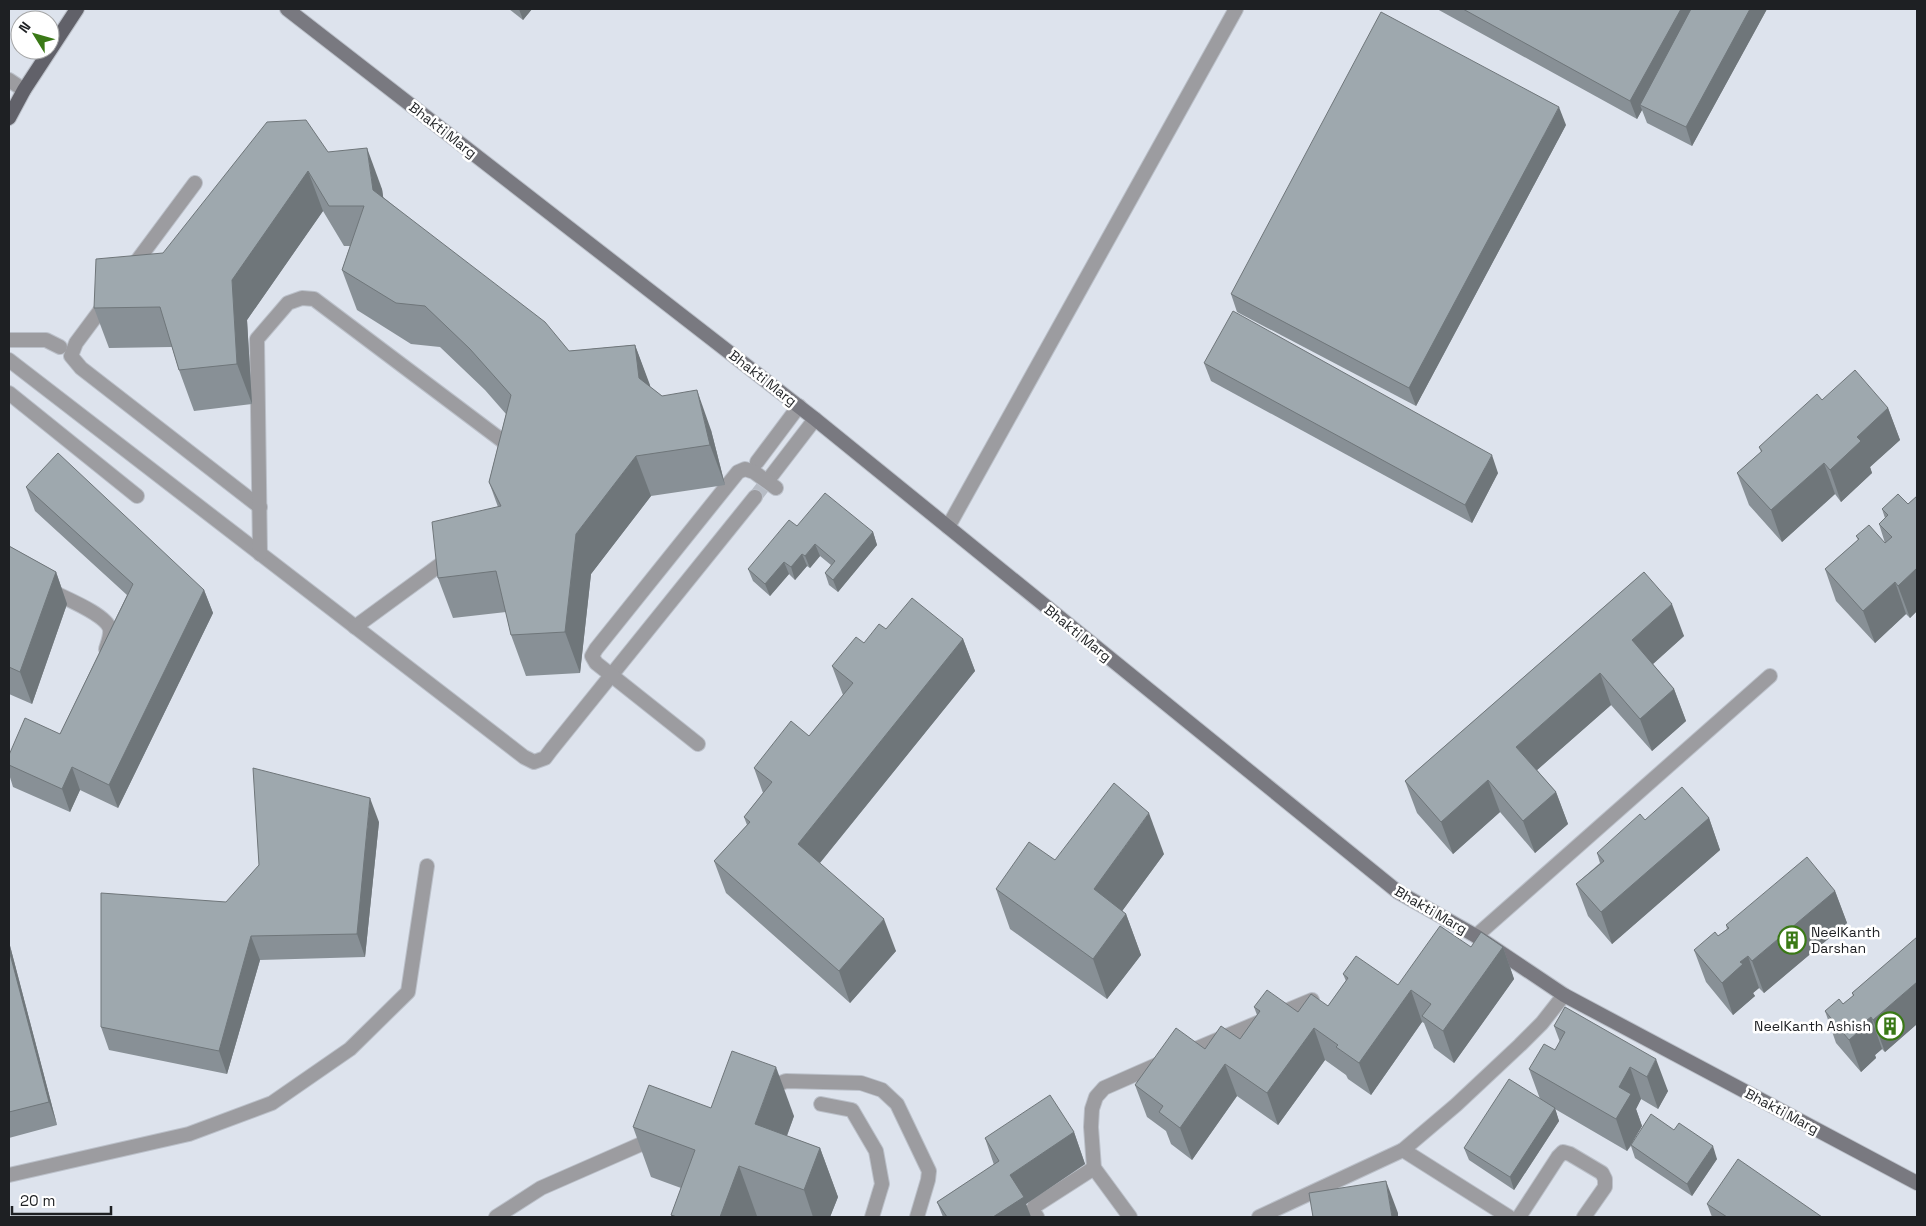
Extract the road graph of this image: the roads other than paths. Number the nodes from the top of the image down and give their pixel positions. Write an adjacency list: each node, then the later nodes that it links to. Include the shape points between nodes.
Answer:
1 (77, 9): 6 (main road)
2 (286, 9): 13 (main road, Bhakti Marg)
3 (1236, 9): 20 (street)
4 (9, 80): 6 (street)
5 (9, 90): 6 (street)
6 (24, 90): 7 (main road)
7 (9, 118)
8 (195, 182): 19 (street, via 76,342 71,356 81,368)
9 (9, 340): 10 (street, via 46,340)
10 (60, 347)
11 (9, 360): 22 (street)
12 (9, 393): 17 (street)
13 (799, 406): 14 (main road, Bhakti Marg); 15 (street)
14 (815, 419): 20 (main road, Bhakti Marg); 26 (street, via 774,481 745,468 738,472 596,649 592,656 596,663)
15 (757, 462)
16 (507, 463): 19 (street, via 509,454 504,442 314,299 302,298 288,303 257,339)
17 (137, 496)
18 (755, 497): 26 (street)
19 (260, 508): 22 (street)
20 (948, 527): 30 (main road, Bhakti Marg, via 1398,892)
21 (459, 550): 24 (street)
22 (260, 554): 24 (street)
23 (34, 583): 25 (street, via 103,618 110,629)
24 (355, 627): 26 (street, via 534,762 545,758)
25 (102, 661)
26 (612, 675): 28 (street)
27 (1770, 676): 30 (street)
28 (698, 744)
29 (427, 866): 38 (street, via 408,992 350,1050 272,1104 189,1134)
30 (1476, 936): 31 (main road, Bhakti Marg)
31 (1564, 995): 36 (street, via 1520,1045); 39 (main road, Bhakti Marg)
32 (1312, 1000): 37 (street, via 1104,1088 1092,1109)
33 (750, 1096): 42 (street, via 786,1081 861,1082 882,1090 897,1104 928,1171)
34 (821, 1104): 41 (street, via 852,1110 876,1152 882,1184)
35 (669, 1132): 40 (street, via 541,1188)
36 (1403, 1150): 45 (street); 46 (street)
37 (1094, 1168): 43 (street, via 1034,1207); 44 (street)
38 (9, 1175)
39 (1917, 1183)
40 (496, 1217)
41 (872, 1217)
42 (917, 1217)
43 (1037, 1217)
44 (1130, 1217)
45 (1259, 1217)
46 (1509, 1217)
47 (1519, 1217): 48 (street, via 1563,1152 1602,1173 1605,1179 1605,1187)
48 (1584, 1217)

